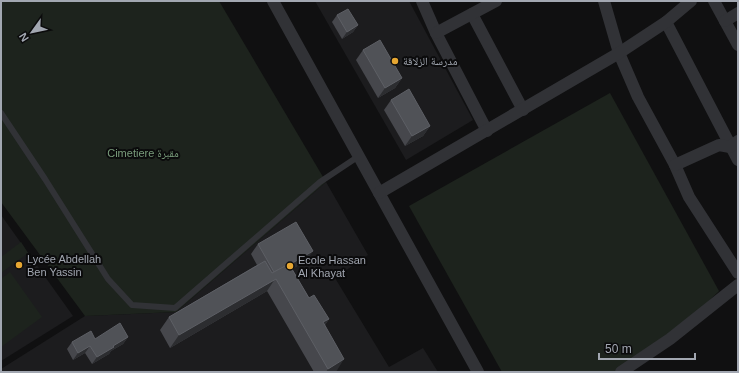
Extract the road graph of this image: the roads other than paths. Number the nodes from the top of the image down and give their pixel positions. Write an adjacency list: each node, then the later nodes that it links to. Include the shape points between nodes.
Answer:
1 (273, 1): 18 (street)
2 (422, 1): 11 (street)
3 (496, 1): 8 (street)
4 (604, 1): 13 (street)
5 (691, 1): 10 (street)
6 (714, 1): 9 (street)
7 (738, 13): 9 (street)
8 (472, 14): 11 (street); 14 (street)
9 (725, 21): 12 (street)
10 (666, 22): 13 (street); 17 (street)
11 (436, 33): 16 (street)
12 (738, 45)
13 (619, 53): 14 (street); 20 (street, via 638,97)
14 (523, 110): 16 (street)
15 (1, 113): 18 (lane, via 108,279 132,305 174,308 320,182)
16 (487, 131): 21 (street)
17 (734, 144): 19 (street); 20 (street, via 719,145)
18 (359, 156): 21 (street)
19 (738, 160)
20 (675, 165): 22 (street, via 689,197)
21 (379, 193): 24 (street)
22 (738, 273)
23 (738, 285): 25 (street, via 670,340)
24 (478, 371)
25 (621, 372)

